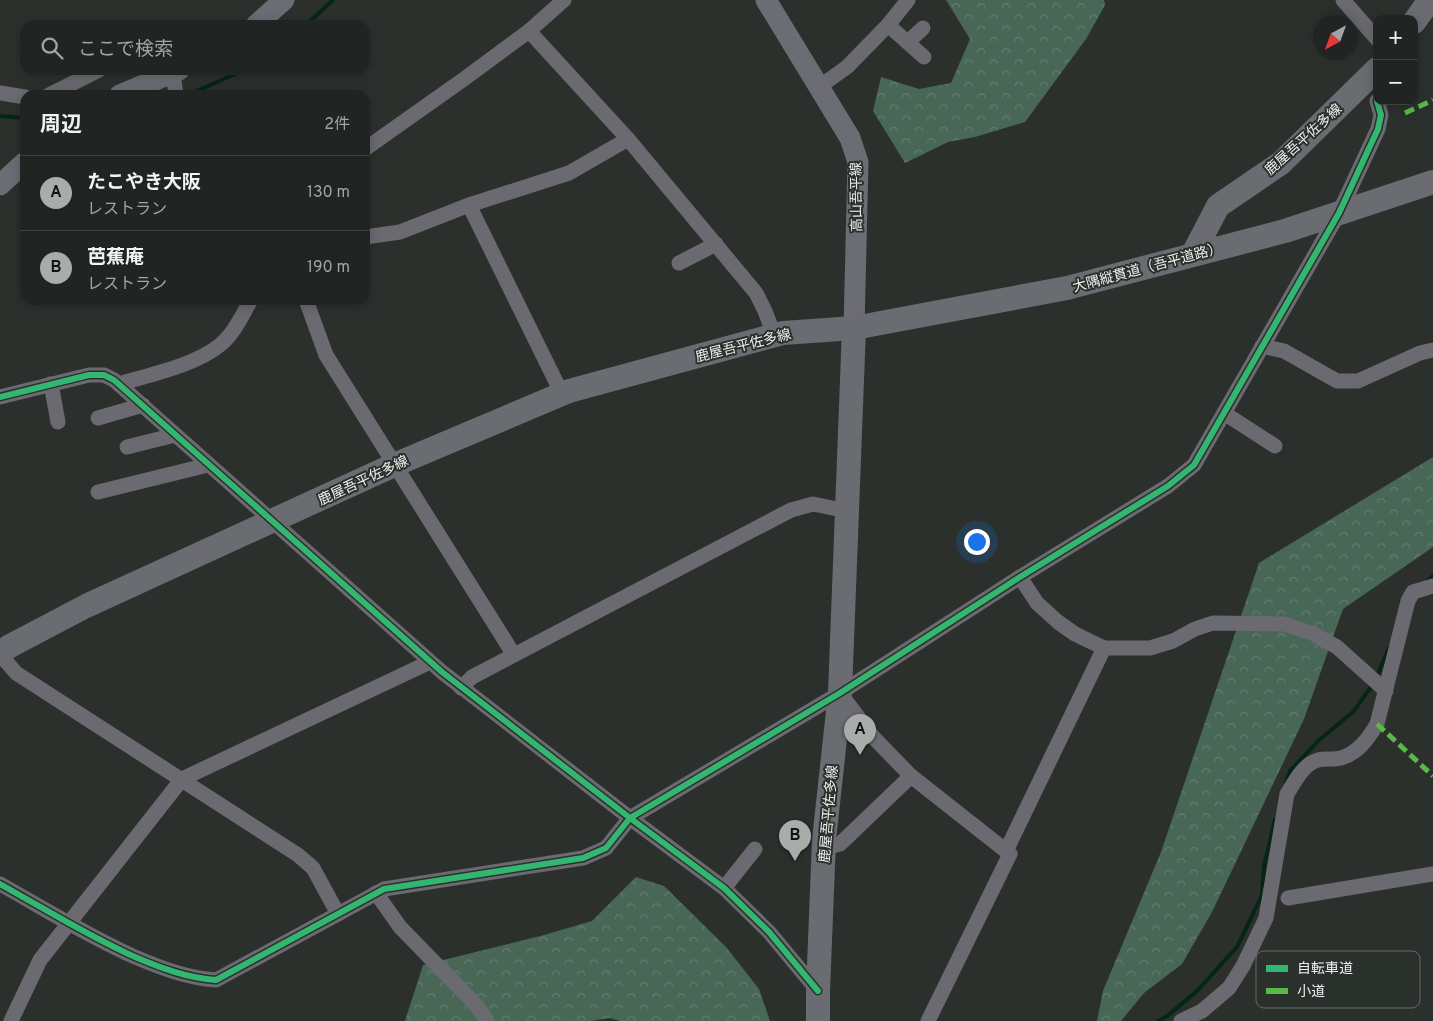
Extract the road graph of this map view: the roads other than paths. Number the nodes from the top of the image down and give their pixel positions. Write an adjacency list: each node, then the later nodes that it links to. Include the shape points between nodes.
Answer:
1 (284, 0): 8 (main road)
2 (564, 0): 11 (street)
3 (766, 0): 18 (main road, 高山吾平線)
4 (908, 0): 9 (street)
5 (1343, 0): 12 (street)
6 (1430, 0): 7 (main road)
7 (1418, 16)
8 (262, 20)
9 (888, 24): 13 (street); 18 (street, via 847,67)
10 (923, 28): 13 (street)
11 (529, 31): 26 (street); 27 (street)
12 (1373, 35)
13 (908, 42): 14 (street)
14 (924, 58)
15 (89, 75): 20 (street)
16 (169, 75): 21 (main road)
17 (176, 75): 22 (street)
18 (819, 87): 39 (main road, 高山吾平線, via 850,138 858,162)
19 (1373, 89): 35 (main road, 鹿屋吾平佐多線, via 1281,163 1218,206)
20 (59, 90)
21 (132, 90)
22 (176, 90)
23 (0, 93): 24 (street)
24 (20, 96)
25 (1378, 105): 32 (street, via 1378,129)
26 (628, 139): 31 (street, via 570,173); 34 (street)
27 (370, 145)
28 (20, 167): 30 (main road)
29 (1433, 182): 32 (main road, 大隅縦貫道（吾平道路）)
30 (0, 185)
31 (469, 206): 33 (street, via 400,232); 45 (street)
32 (1340, 213): 35 (main road, 大隅縦貫道（吾平道路）, via 1285,231); 41 (street)
33 (370, 236)
34 (716, 244): 36 (street); 40 (street, via 756,293)
35 (1193, 254): 39 (main road, 大隅縦貫道（吾平道路）, via 1067,288)
36 (679, 263)
37 (248, 305): 44 (street, via 222,344 204,356)
38 (308, 305): 55 (street, via 326,355)
39 (854, 328): 40 (main road, 鹿屋吾平佐多線); 57 (main road, 鹿屋吾平佐多線)
40 (774, 336): 45 (main road, 鹿屋吾平佐多線)
41 (1262, 346): 42 (street, via 1284,351 1337,382 1358,381); 48 (street)
42 (1433, 350)
43 (51, 384): 44 (street, via 89,375 104,375); 46 (street); 50 (street)
44 (120, 384): 47 (street)
45 (562, 394): 55 (main road, 鹿屋吾平佐多線)
46 (0, 397)
47 (142, 405): 49 (street); 51 (street)
48 (1224, 413): 52 (street); 59 (street, via 1194,465 1168,486)
49 (98, 418)
50 (58, 422)
51 (175, 435): 53 (street); 54 (street)
52 (1275, 446)
53 (127, 447)
54 (208, 465): 56 (street); 58 (street)
55 (394, 465): 58 (main road, 鹿屋吾平佐多線); 63 (street)
56 (98, 492)
57 (846, 511): 63 (street, via 813,504 791,510); 67 (main road, 鹿屋吾平佐多線)
58 (272, 522): 62 (main road, 鹿屋吾平佐多線, via 86,606); 64 (street)
59 (1020, 577): 61 (street, via 1037,603 1058,622); 67 (street)
60 (1433, 586): 66 (street, via 1413,592 1408,601)
61 (1104, 648): 66 (street, via 1150,648 1213,623 1284,624 1314,634 1337,647); 73 (street)
62 (0, 654): 69 (street, via 16,673)
63 (514, 655): 65 (street, via 472,677)
64 (430, 662): 65 (street); 69 (street)
65 (461, 688): 70 (street)
66 (1386, 691): 86 (street, via 1377,724 1368,740 1354,752 1340,758 1317,760 1302,773 1287,794 1266,918 1229,988 1202,1011)
67 (840, 693): 68 (street, via 874,738); 70 (street); 71 (main road, 鹿屋吾平佐多線)
68 (911, 776): 71 (street, via 840,844); 73 (street)
69 (182, 779): 79 (street, via 279,841 313,868); 80 (street)
70 (630, 818): 76 (street); 77 (street, via 606,848 583,858 384,889)
71 (824, 848): 81 (main road, 鹿屋吾平佐多線)
72 (755, 849): 76 (street)
73 (1006, 851): 85 (street, via 1010,854)
74 (1433, 874): 78 (street)
75 (0, 884): 80 (street)
76 (724, 888): 81 (street, via 769,932)
77 (376, 893): 79 (street); 83 (street, via 400,927 477,1006)
78 (1288, 898)
79 (338, 914): 80 (street, via 216,980 167,971 103,943)
80 (69, 923): 82 (street, via 40,960)
81 (818, 991): 84 (main road, 鹿屋吾平佐多線)
82 (11, 1021)
83 (487, 1021)
84 (818, 1021)
85 (928, 1021)
86 (1181, 1021)

